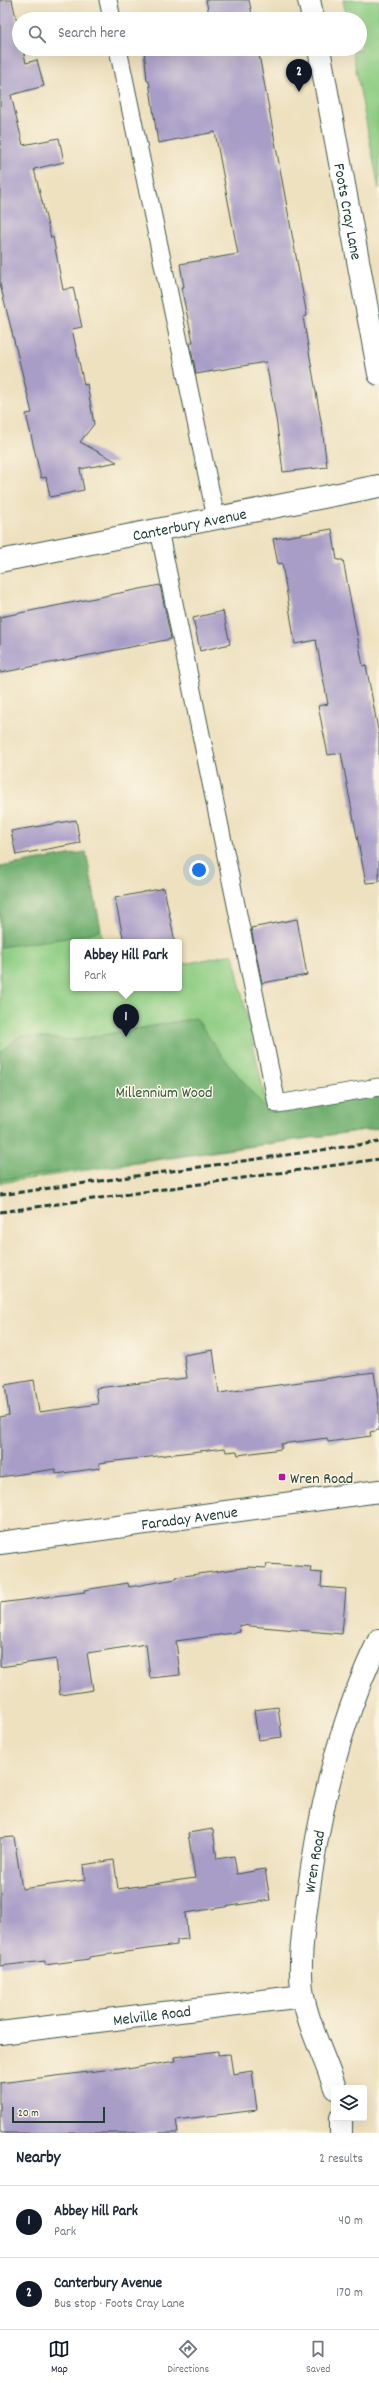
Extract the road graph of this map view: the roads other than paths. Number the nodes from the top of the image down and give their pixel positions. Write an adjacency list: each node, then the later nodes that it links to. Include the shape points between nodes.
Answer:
1 (108, 0): 3 (lane)
2 (309, 0): 4 (street)
3 (111, 12)
4 (312, 12)
5 (119, 56): 9 (lane)
6 (320, 56): 7 (street, Foots Cray Lane)
7 (379, 374)
8 (379, 486): 9 (street, Canterbury Avenue)
9 (216, 518): 10 (street, Canterbury Avenue)
10 (159, 530): 11 (street, Canterbury Avenue); 12 (lane, via 277,1104)
11 (0, 561)
12 (379, 1087)
13 (379, 1491): 14 (street, Faraday Avenue)
14 (0, 1543)
15 (379, 1640): 16 (street, Wren Road, via 335,1755 322,1810 305,1918)
16 (303, 1996): 17 (street, Melville Road); 18 (street, Wren Road)
17 (0, 2033)
18 (334, 2085)
19 (341, 2121): 20 (street)
20 (341, 2133)

